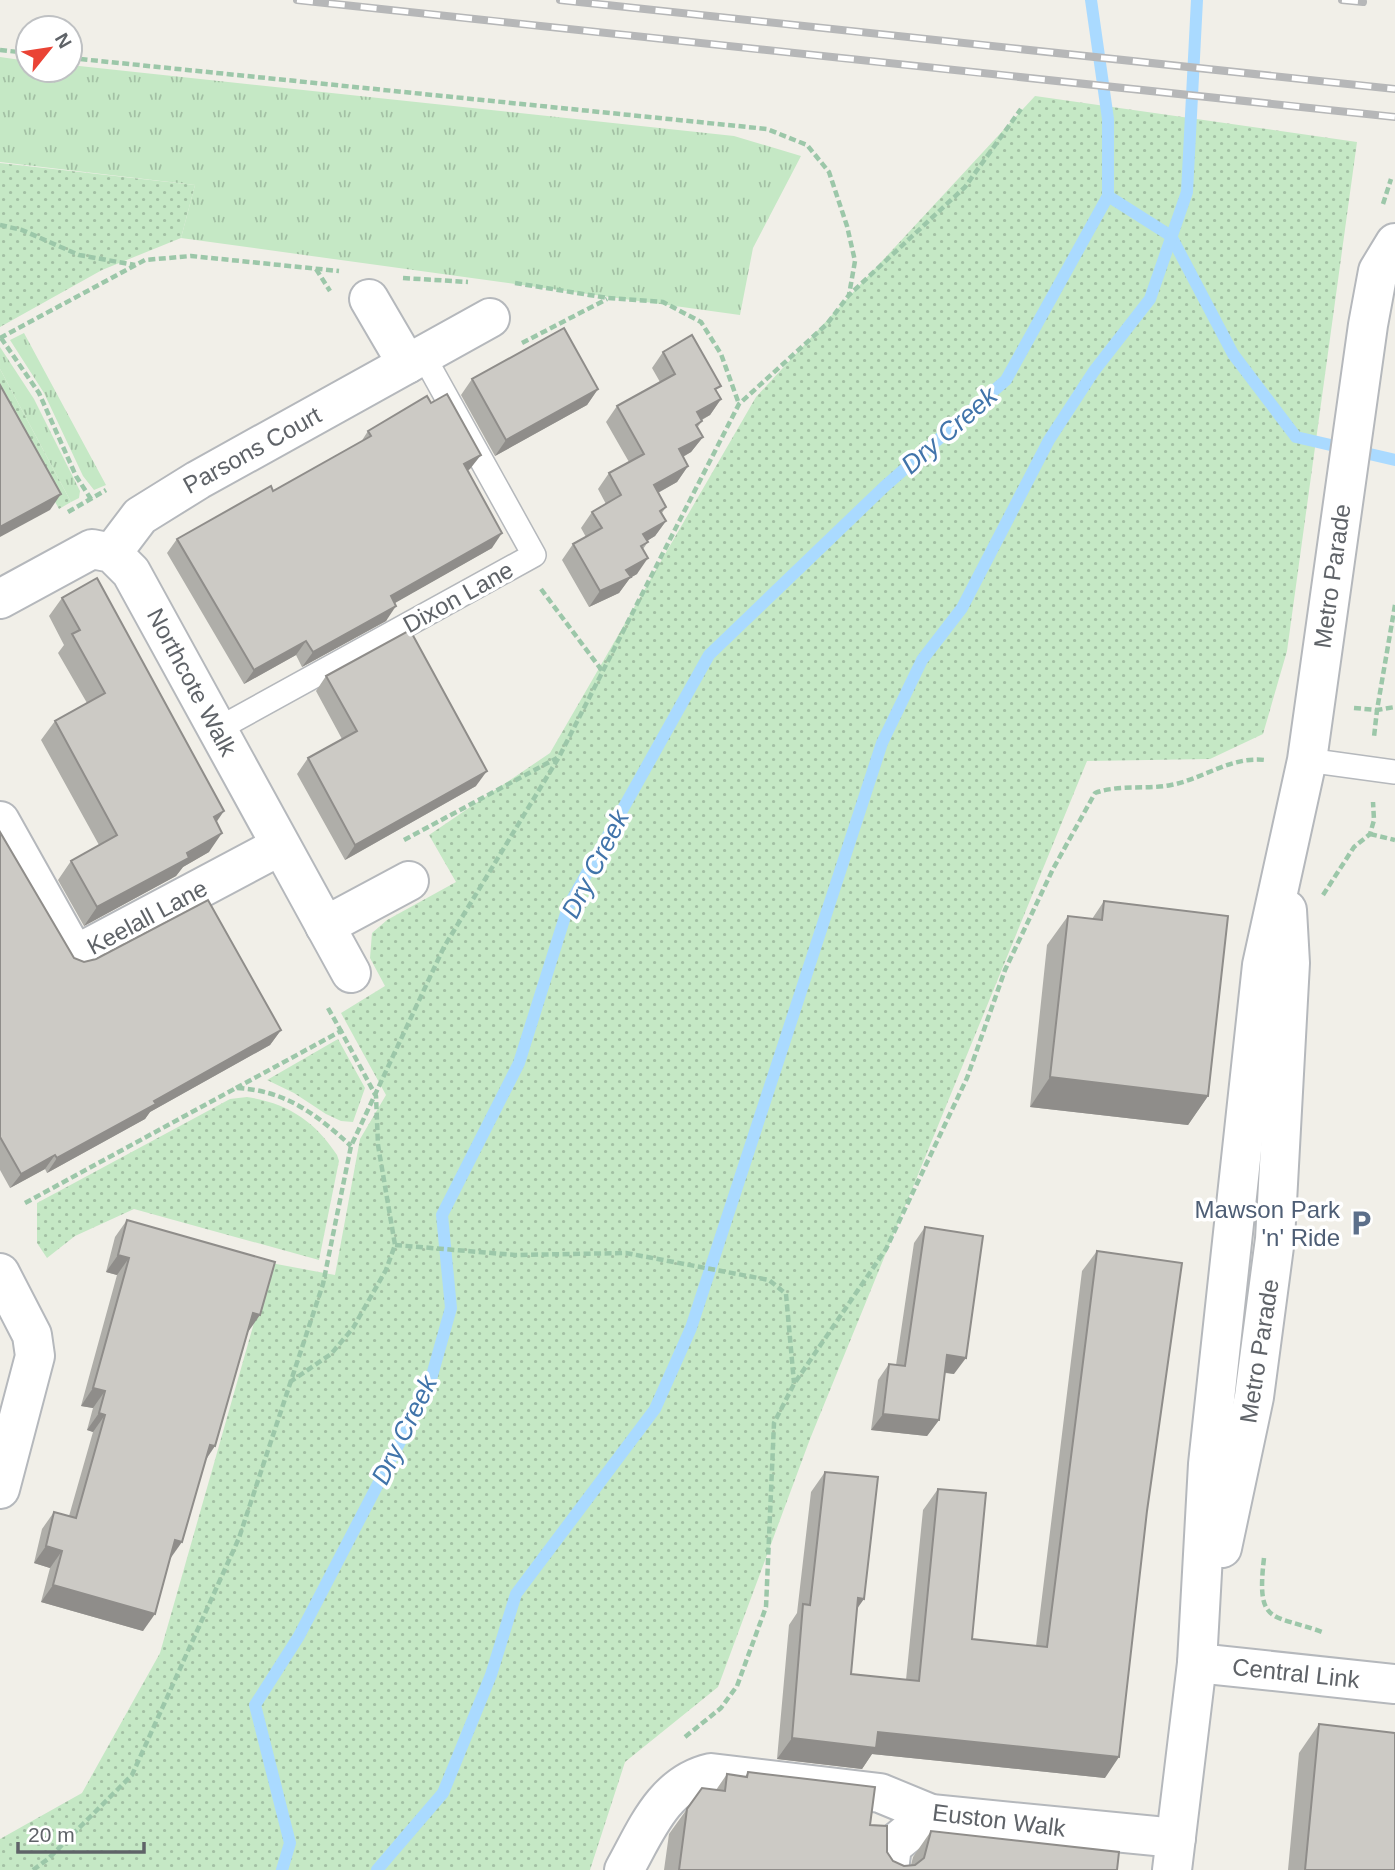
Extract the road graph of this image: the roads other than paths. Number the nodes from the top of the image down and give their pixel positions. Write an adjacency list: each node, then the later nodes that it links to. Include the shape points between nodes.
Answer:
1 (1395, 243): 5 (street, Metro Parade, via 1378,271)
2 (1395, 295): 5 (street)
3 (369, 299): 6 (street)
4 (490, 318): 6 (street, Parsons Court)
5 (1368, 326): 10 (street, Metro Parade)
6 (415, 359): 7 (street, Parsons Court, via 140,516); 9 (lane, Dixon Lane, via 534,555)
7 (112, 553): 8 (street, via 92,548); 9 (street, Northcote Walk, via 135,577)
8 (0, 599)
9 (218, 729): 13 (street, Northcote Walk)
10 (1307, 760): 11 (lane); 20 (street, Metro Parade, via 1260,979 1208,1464)
11 (1395, 772)
12 (0, 821): 13 (street, Keelall Lane, via 75,955)
13 (280, 846): 15 (street, Northcote Walk)
14 (409, 881): 15 (street)
15 (326, 926): 16 (street, Northcote Walk)
16 (351, 973)
17 (0, 1273): 18 (street, via 32,1335 35,1356)
18 (11, 1407): 19 (street)
19 (0, 1489)
20 (1197, 1663): 21 (street, Central Link); 23 (street, Metro Parade)
21 (1395, 1684)
22 (931, 1814): 23 (street, Euston Walk); 24 (street, Euston Walk, via 880,1793 711,1773 691,1777 658,1808); 25 (street, via 892,1846)
23 (1174, 1854)
24 (624, 1870)
25 (889, 1870)

